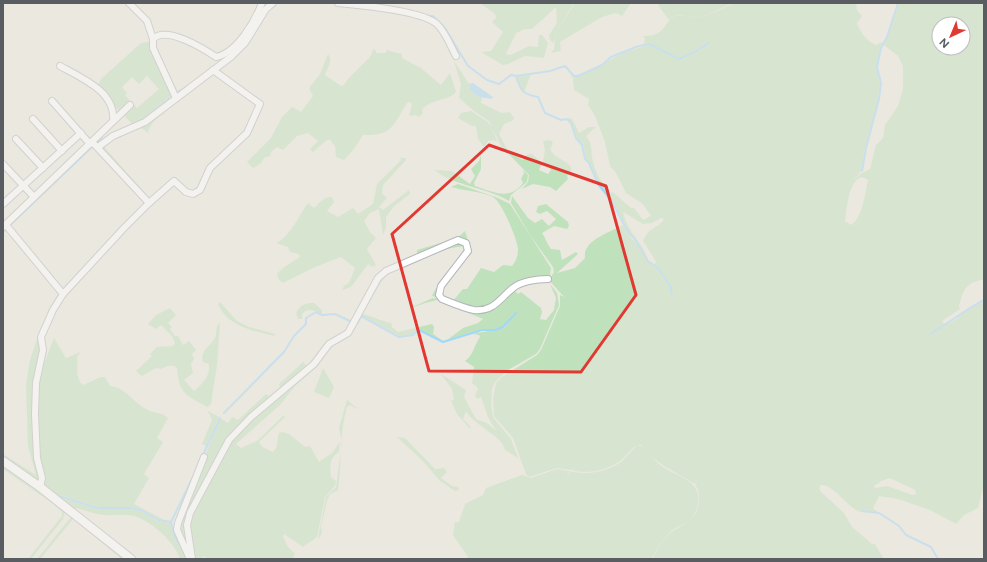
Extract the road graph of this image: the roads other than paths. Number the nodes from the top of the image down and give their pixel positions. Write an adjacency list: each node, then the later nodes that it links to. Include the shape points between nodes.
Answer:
1 (128, 3): 5 (street, via 147,21)
2 (262, 3): 5 (street, via 240,42 222,56 216,57 206,50 168,35 156,36)
3 (273, 3): 8 (street, via 239,50)
4 (338, 3): 6 (street, via 380,7 432,20 444,32)
5 (153, 39): 9 (street, via 153,48)
6 (456, 56)
7 (60, 66): 13 (street, via 96,86 107,98 114,113)
8 (214, 70): 9 (street); 24 (street, via 260,104 247,133 210,168 200,190 193,194 186,192 174,181)
9 (176, 98): 17 (street, via 145,122 113,136)
10 (52, 101): 14 (street)
11 (130, 105): 13 (street)
12 (33, 119): 18 (street)
13 (113, 121): 16 (street)
14 (81, 132): 16 (street); 18 (street)
15 (16, 139): 20 (street)
16 (91, 143): 17 (street); 22 (street)
17 (98, 147): 24 (street)
18 (62, 151): 20 (street)
19 (3, 164): 21 (street)
20 (42, 168): 21 (street)
21 (23, 186): 22 (street); 23 (street)
22 (34, 197): 25 (street)
23 (3, 203)
24 (149, 203): 27 (street)
25 (4, 226): 27 (street)
26 (548, 280): 32 (street, via 517,285 499,303 484,309 475,310 442,299 439,294 441,286 468,251 466,243 458,240 386,271 378,278 348,333 330,344 314,364 251,417 229,440 186,525)
27 (63, 294): 30 (street, via 41,337 43,350 36,383 35,414 36,458 42,478)
28 (204, 457): 32 (street, via 177,530)
29 (3, 461): 30 (street)
30 (40, 487): 31 (street)
31 (131, 559)
32 (191, 559)

